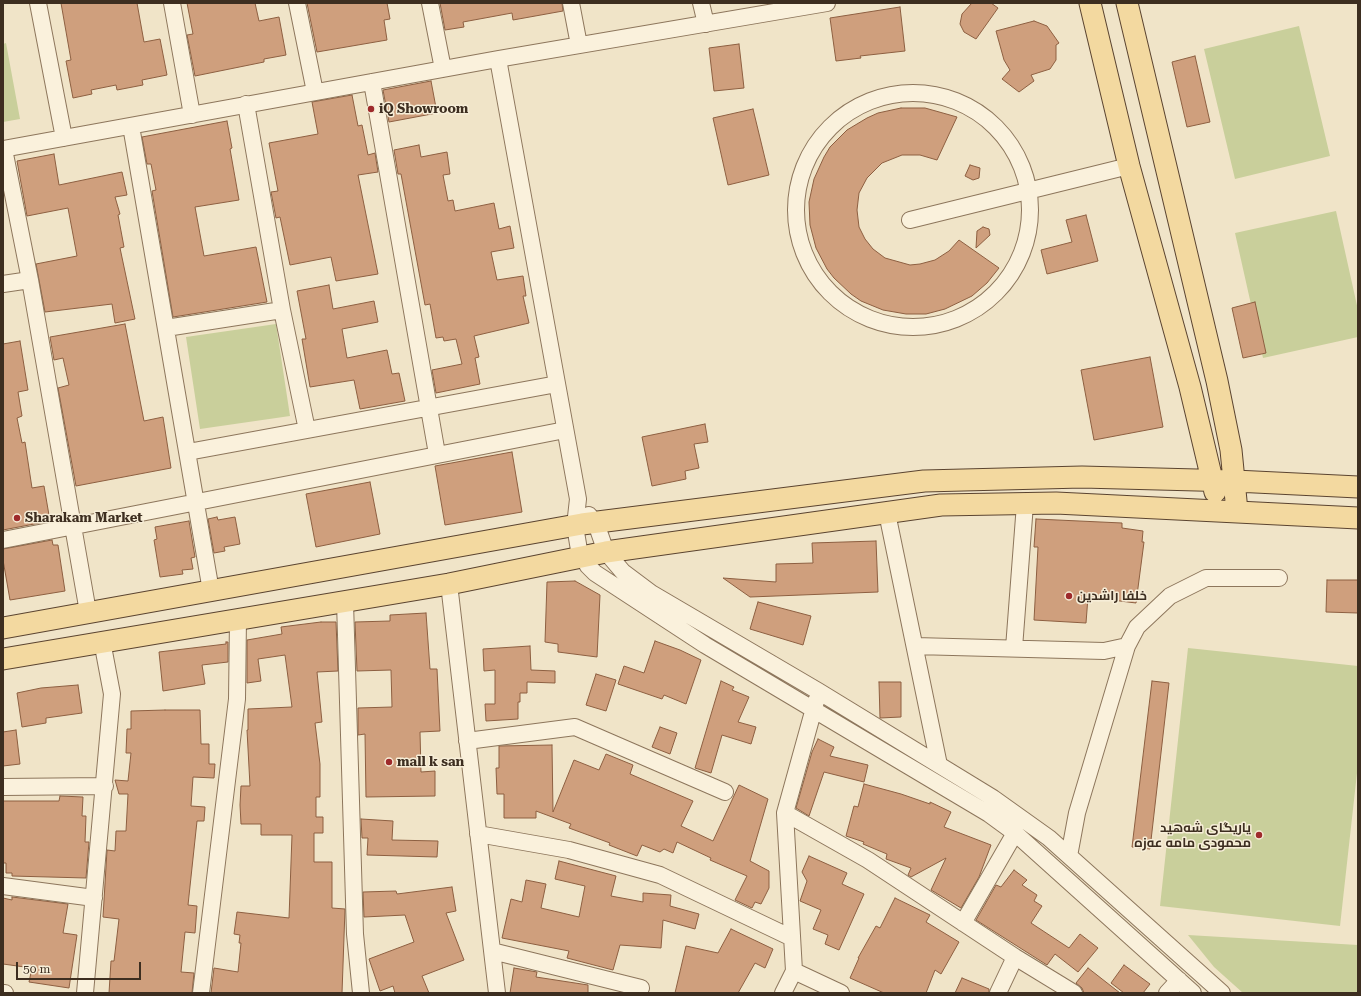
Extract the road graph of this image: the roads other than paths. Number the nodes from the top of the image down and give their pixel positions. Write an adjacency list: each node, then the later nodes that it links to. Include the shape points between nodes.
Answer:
1 (38, 3): 19 (street)
2 (172, 3): 17 (street)
3 (297, 3): 15 (street)
4 (430, 3): 13 (street)
5 (571, 3): 11 (street)
6 (701, 3): 10 (street)
7 (827, 3): 10 (street)
8 (1090, 3): 21 (main road)
9 (1127, 3): 28 (main road)
10 (706, 24): 11 (street)
11 (579, 46): 12 (street)
12 (498, 59): 13 (street); 29 (street)
13 (443, 69): 14 (street)
14 (372, 82): 15 (street); 31 (street)
15 (315, 92): 16 (street)
16 (246, 104): 17 (street); 26 (street)
17 (192, 115): 18 (street)
18 (131, 126): 19 (street); 27 (street)
19 (64, 138): 20 (street)
20 (3, 149): 24 (street)
21 (1129, 166): 22 (street); 30 (main road)
22 (1029, 191): 22 (street, via 1030,217 1025,243 1008,278 990,297 969,312 931,325 903,326 888,323 847,306 815,273 798,232 798,187 808,158 816,145 847,113 889,96 934,95 959,102 982,116 1001,133 1013,149 1022,166); 23 (street)
23 (910, 220)
24 (30, 280): 25 (street); 45 (street)
25 (3, 284)
26 (282, 310): 27 (street); 32 (street)
27 (166, 328): 34 (street)
28 (1217, 381): 30 (main road); 37 (main road, via 1231,450)
29 (557, 384): 31 (street); 33 (street)
30 (1190, 387): 36 (main road)
31 (429, 407): 32 (street); 35 (street)
32 (307, 430): 34 (street)
33 (566, 430): 35 (street); 44 (street, via 568,452)
34 (188, 452): 39 (street)
35 (437, 454): 39 (street)
36 (1212, 480): 37 (main road); 41 (main road); 44 (main road, via 924,480)
37 (1234, 480): 38 (main road); 41 (main road)
38 (1358, 487)
39 (197, 502): 45 (street); 51 (street)
40 (1025, 504): 41 (main road, via 1056,503); 42 (main road, via 941,505); 59 (street)
41 (1228, 511): 43 (main road)
42 (887, 513): 47 (main road); 57 (street)
43 (1358, 518)
44 (585, 524): 47 (street); 48 (street, via 578,550); 51 (main road)
45 (74, 526): 46 (street); 53 (street)
46 (3, 540)
47 (606, 552): 48 (main road); 61 (street, via 623,572 651,593)
48 (582, 557): 50 (main road); 62 (street, via 595,573 643,606)
49 (1279, 578): 58 (street, via 1206,578 1170,596 1137,627)
50 (449, 584): 52 (main road); 63 (street)
51 (211, 590): 53 (main road)
52 (344, 602): 54 (main road); 83 (street, via 355,934)
53 (88, 612): 55 (main road)
54 (238, 619): 56 (main road); 82 (street, via 237,699)
55 (3, 628)
56 (102, 641): 60 (main road); 65 (street, via 112,694)
57 (914, 646): 59 (street); 64 (street)
58 (1127, 646): 59 (street, via 1104,651); 71 (street, via 1077,813)
59 (1014, 648)
60 (3, 659)
61 (818, 691): 62 (street); 64 (street)
62 (814, 711): 68 (street); 69 (street, via 989,814)
63 (467, 741): 67 (street, via 575,728); 70 (street)
64 (939, 765): 71 (street, via 993,798 1049,838)
65 (105, 786): 66 (street); 73 (street)
66 (3, 787)
67 (725, 792)
68 (785, 813): 74 (street, via 868,860); 75 (street)
69 (1015, 833): 74 (street); 79 (street)
70 (478, 834): 75 (street, via 569,850 660,875); 76 (street)
71 (1069, 856): 91 (street)
72 (3, 886): 73 (street)
73 (94, 898): 81 (street)
74 (963, 923): 77 (street)
75 (792, 938): 78 (street)
76 (492, 951): 80 (street); 84 (street)
77 (1015, 957): 87 (street); 88 (street)
78 (794, 971): 85 (street); 86 (street)
79 (1179, 980): 89 (street); 90 (street)
80 (641, 988)
81 (85, 993)
82 (201, 993)
83 (361, 993)
84 (497, 993)
85 (783, 993)
86 (841, 993)
87 (998, 993)
88 (1074, 993)
89 (1167, 993)
90 (1193, 993)
91 (1222, 993)

